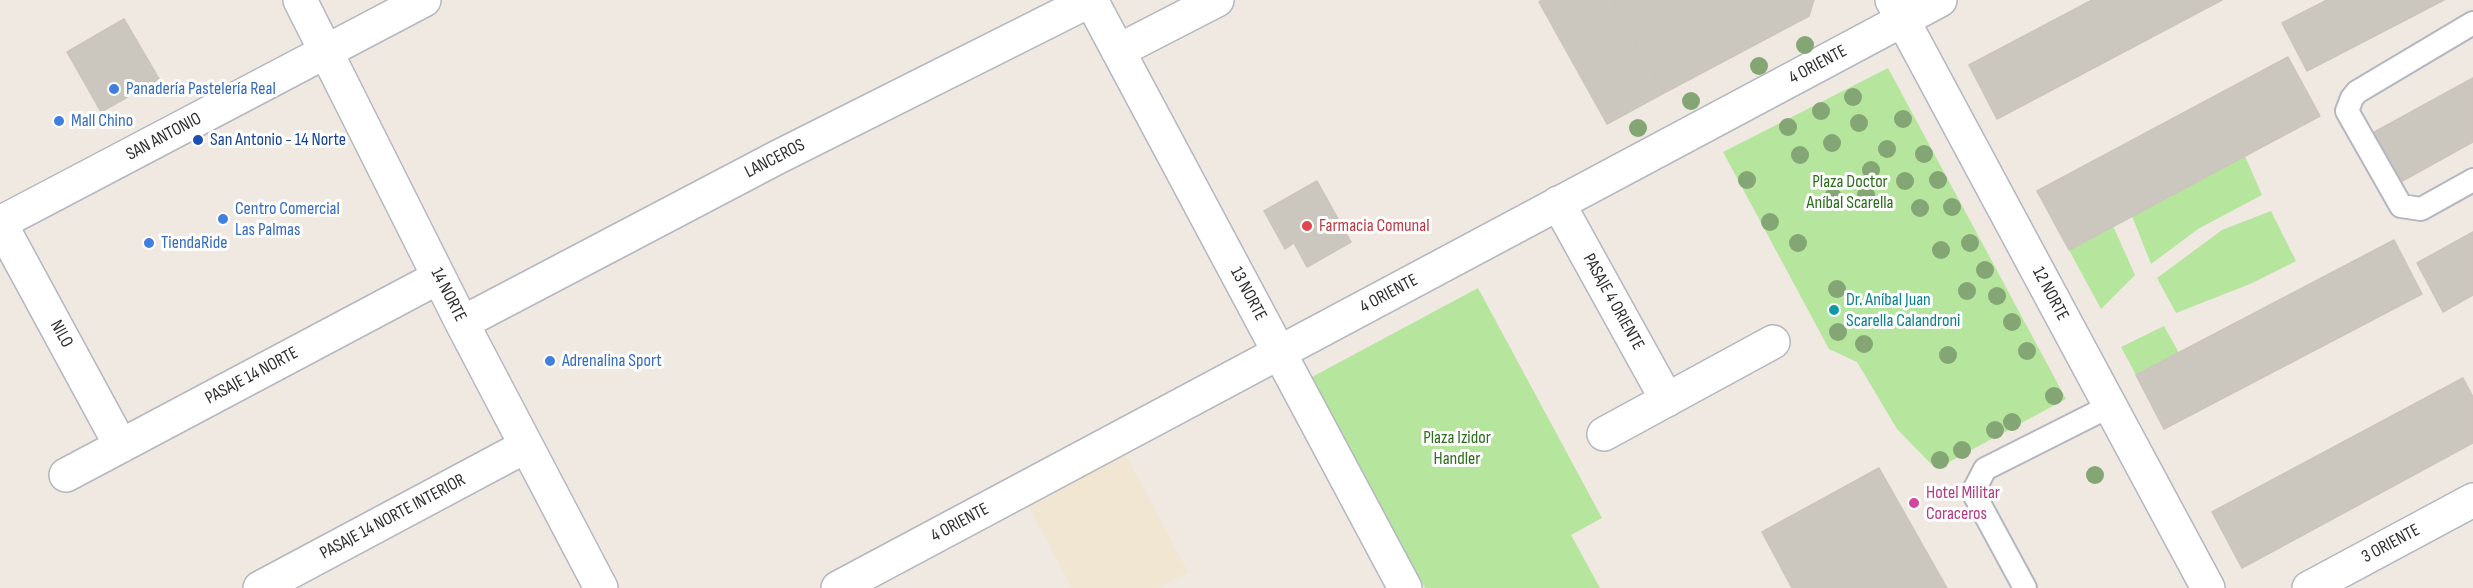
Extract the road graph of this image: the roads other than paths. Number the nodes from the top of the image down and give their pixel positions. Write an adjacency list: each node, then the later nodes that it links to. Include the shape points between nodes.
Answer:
1 (300, 0): 9 (street, 14 NORTE)
2 (424, 0): 9 (street, SAN ANTONIO)
3 (1091, 0): 8 (street, 13 NORTE); 14 (street, LANCEROS, via 778,157)
4 (1217, 0): 8 (street)
5 (1940, 0): 6 (street, 4 ORIENTE)
6 (1897, 10): 11 (street, 4 ORIENTE); 18 (street, 12 NORTE)
7 (2473, 23): 10 (lane, via 2357,92 2347,111 2401,206 2421,209)
8 (1118, 51): 16 (street, 13 NORTE)
9 (328, 52): 12 (street, SAN ANTONIO); 13 (street, 14 NORTE)
10 (2473, 180)
11 (1558, 203): 16 (street, 4 ORIENTE); 17 (street, PASAJE 4 ORIENTE)
12 (0, 223): 20 (street, NILO)
13 (438, 277): 14 (street, 14 NORTE); 20 (street, PASAJE 14 NORTE)
14 (462, 323): 21 (street, 14 NORTE)
15 (1773, 342): 17 (street)
16 (1279, 352): 26 (street, 4 ORIENTE); 27 (street, 13 NORTE)
17 (1667, 400): 19 (street)
18 (2110, 406): 28 (lane, via 1985,469 1973,492); 29 (street, 12 NORTE)
19 (1604, 434)
20 (121, 446): 22 (street, PASAJE 14 NORTE)
21 (526, 446): 24 (street, PASAJE 14 NORTE INTERIOR); 25 (street, 14 NORTE)
22 (66, 475)
23 (2473, 500): 30 (street, 3 ORIENTE)
24 (260, 588)
25 (601, 588)
26 (838, 588)
27 (1405, 588)
28 (2025, 588)
29 (2208, 588)
30 (2309, 588)

